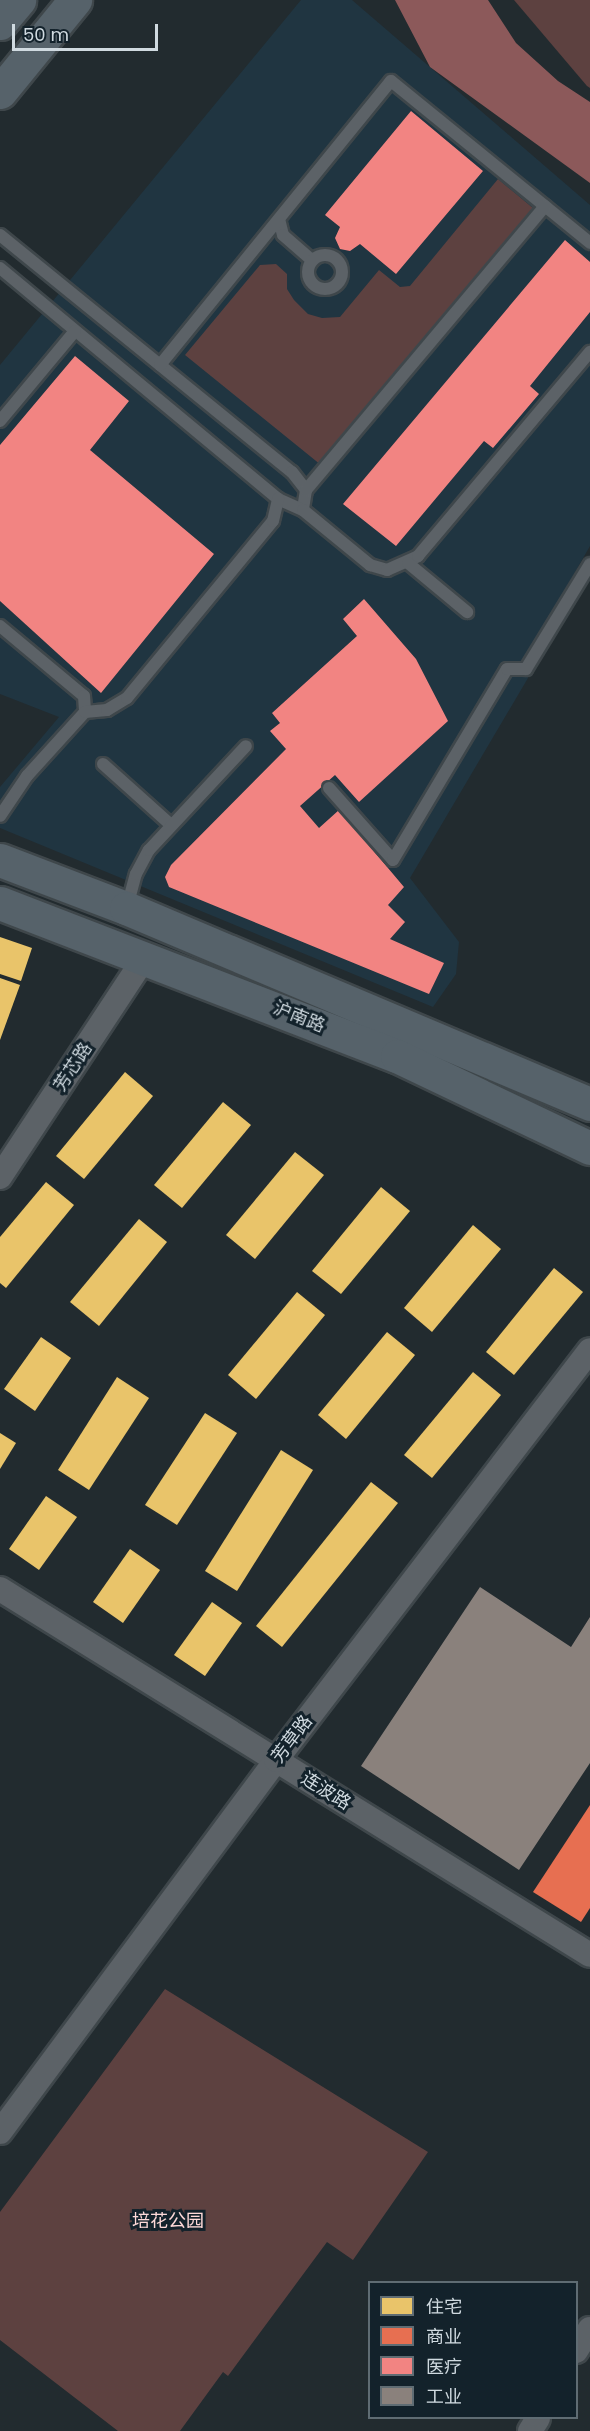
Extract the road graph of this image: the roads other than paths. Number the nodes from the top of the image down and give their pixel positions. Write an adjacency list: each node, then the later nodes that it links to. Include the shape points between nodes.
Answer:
1 (19, 0): 3 (main road)
2 (75, 0): 4 (main road)
3 (0, 23)
4 (0, 92)
5 (545, 206): 6 (lane, via 391,81); 10 (lane); 17 (lane)
6 (279, 219): 7 (lane); 9 (lane)
7 (283, 235): 9 (lane); 11 (lane)
8 (0, 236): 15 (lane)
9 (266, 236): 15 (lane)
10 (590, 243)
11 (312, 260)
12 (0, 268): 13 (lane)
13 (75, 331): 16 (lane); 18 (lane)
14 (590, 352): 20 (lane, via 418,556)
15 (160, 365): 17 (lane, via 292,472)
16 (0, 421)
17 (306, 490): 19 (lane)
18 (278, 500): 19 (lane); 24 (lane, via 273,521 127,698 107,710)
19 (303, 510): 20 (lane, via 370,565 387,570)
20 (408, 563): 22 (lane)
21 (590, 564): 27 (lane, via 526,669 507,669 393,860)
22 (468, 612)
23 (0, 626): 24 (lane, via 84,696)
24 (84, 712): 28 (lane, via 27,777)
25 (246, 746): 29 (lane)
26 (103, 764): 29 (lane)
27 (330, 788)
28 (0, 816)
29 (171, 825): 32 (lane, via 148,850)
30 (0, 860): 32 (main road, 沪南路)
31 (0, 903): 33 (main road, 沪南路)
32 (126, 908): 34 (main road, 沪南路)
33 (145, 957): 35 (main road, 沪南路, via 397,1056); 36 (street, 芳芯路)
34 (590, 1104)
35 (590, 1148)
36 (0, 1177)
37 (590, 1350): 39 (street, 芳草路)
38 (0, 1588): 39 (street, 连波路)
39 (276, 1760): 40 (street, 连波路); 41 (street, 芳草路)
40 (590, 1955)
41 (0, 2132)
42 (590, 2329): 43 (street)
43 (578, 2348)

